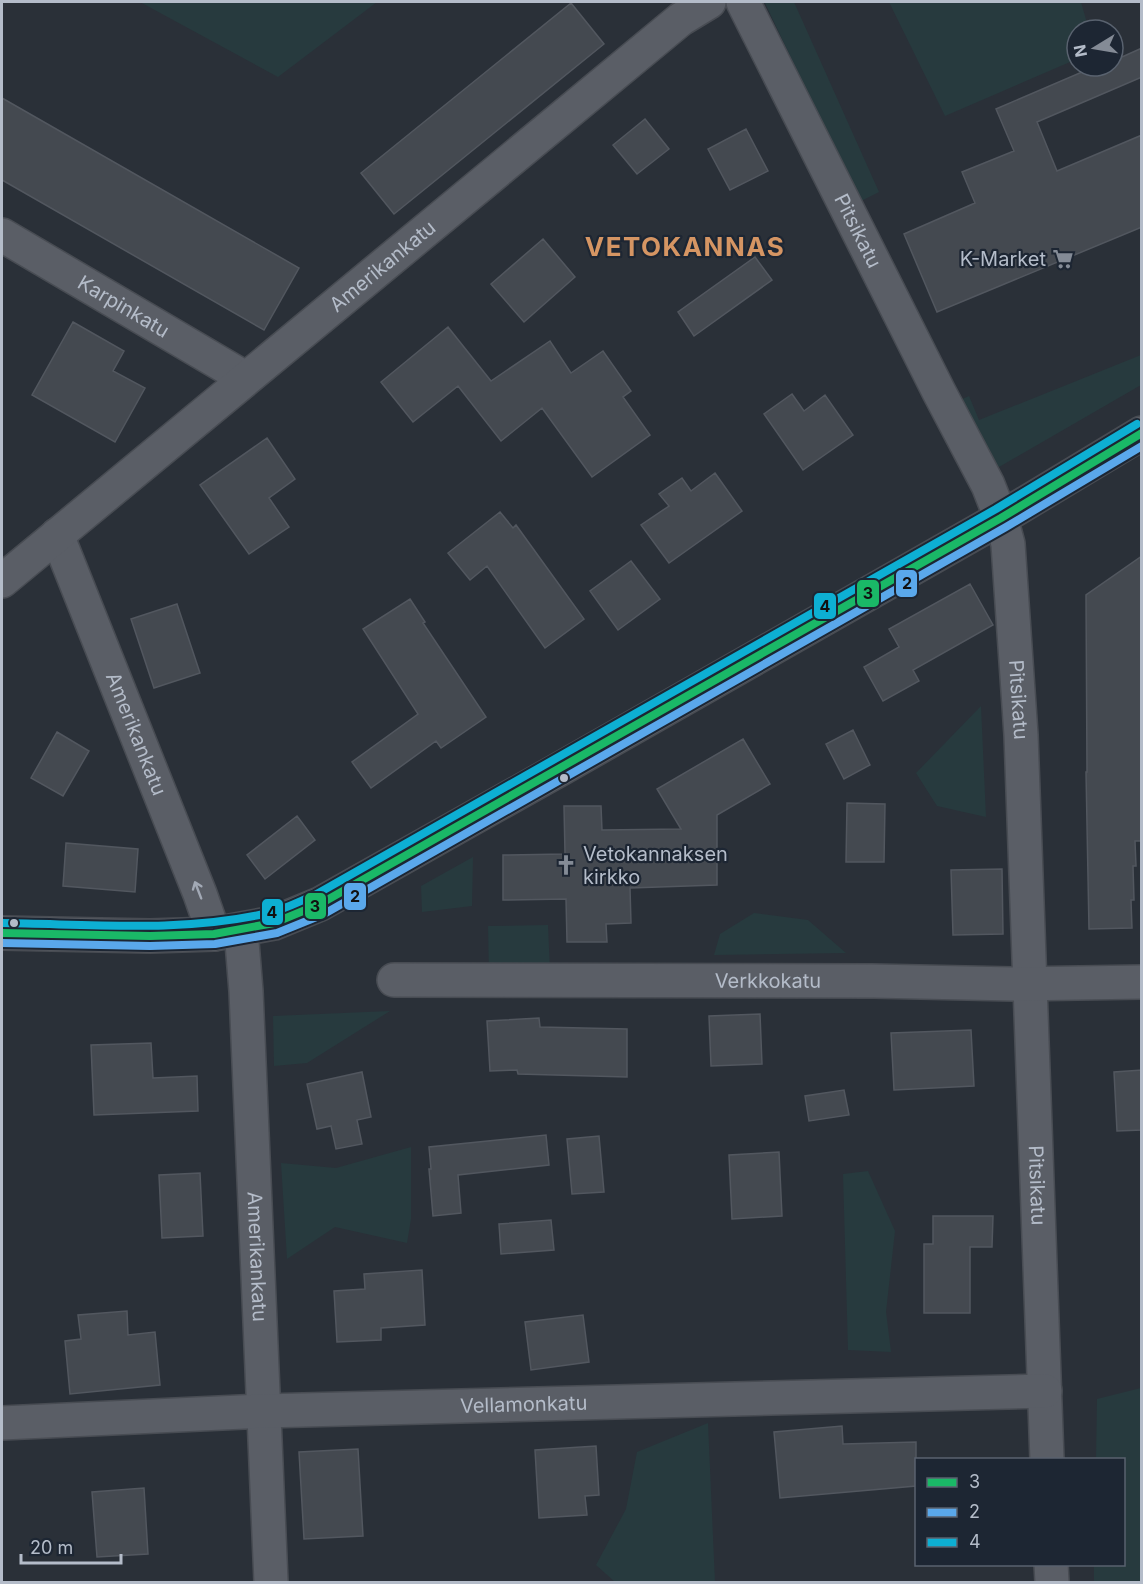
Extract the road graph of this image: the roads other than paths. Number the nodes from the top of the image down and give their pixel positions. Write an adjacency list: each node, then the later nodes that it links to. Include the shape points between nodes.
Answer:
1 (709, 2): 4 (street, Amerikankatu, via 681,19)
2 (743, 2): 6 (street, Pitsikatu, via 988,485)
3 (2, 235): 4 (street, Karpinkatu)
4 (245, 378): 7 (street, Amerikankatu)
5 (1142, 433): 6 (main road)
6 (1001, 518): 9 (main road, via 320,904 274,923); 13 (street, Pitsikatu, via 1008,544 1020,723)
7 (57, 535): 8 (street, Amerikankatu); 9 (street, Amerikankatu, one-way to 7, via 181,847)
8 (2, 581)
9 (228, 932): 10 (main road, via 150,936); 15 (street, Amerikankatu, via 246,1002)
10 (2, 933)
11 (394, 980): 13 (street, Verkkokatu)
12 (1142, 982): 13 (street, Verkkokatu)
13 (1030, 984): 14 (street, Pitsikatu)
14 (1045, 1390): 15 (street, Vellamonkatu); 17 (street, Pitsikatu)
15 (264, 1411): 16 (street, Vellamonkatu); 19 (street, Amerikankatu)
16 (2, 1423)
17 (1047, 1458)
18 (1051, 1566): 20 (street)
19 (271, 1582)
20 (1052, 1582)

